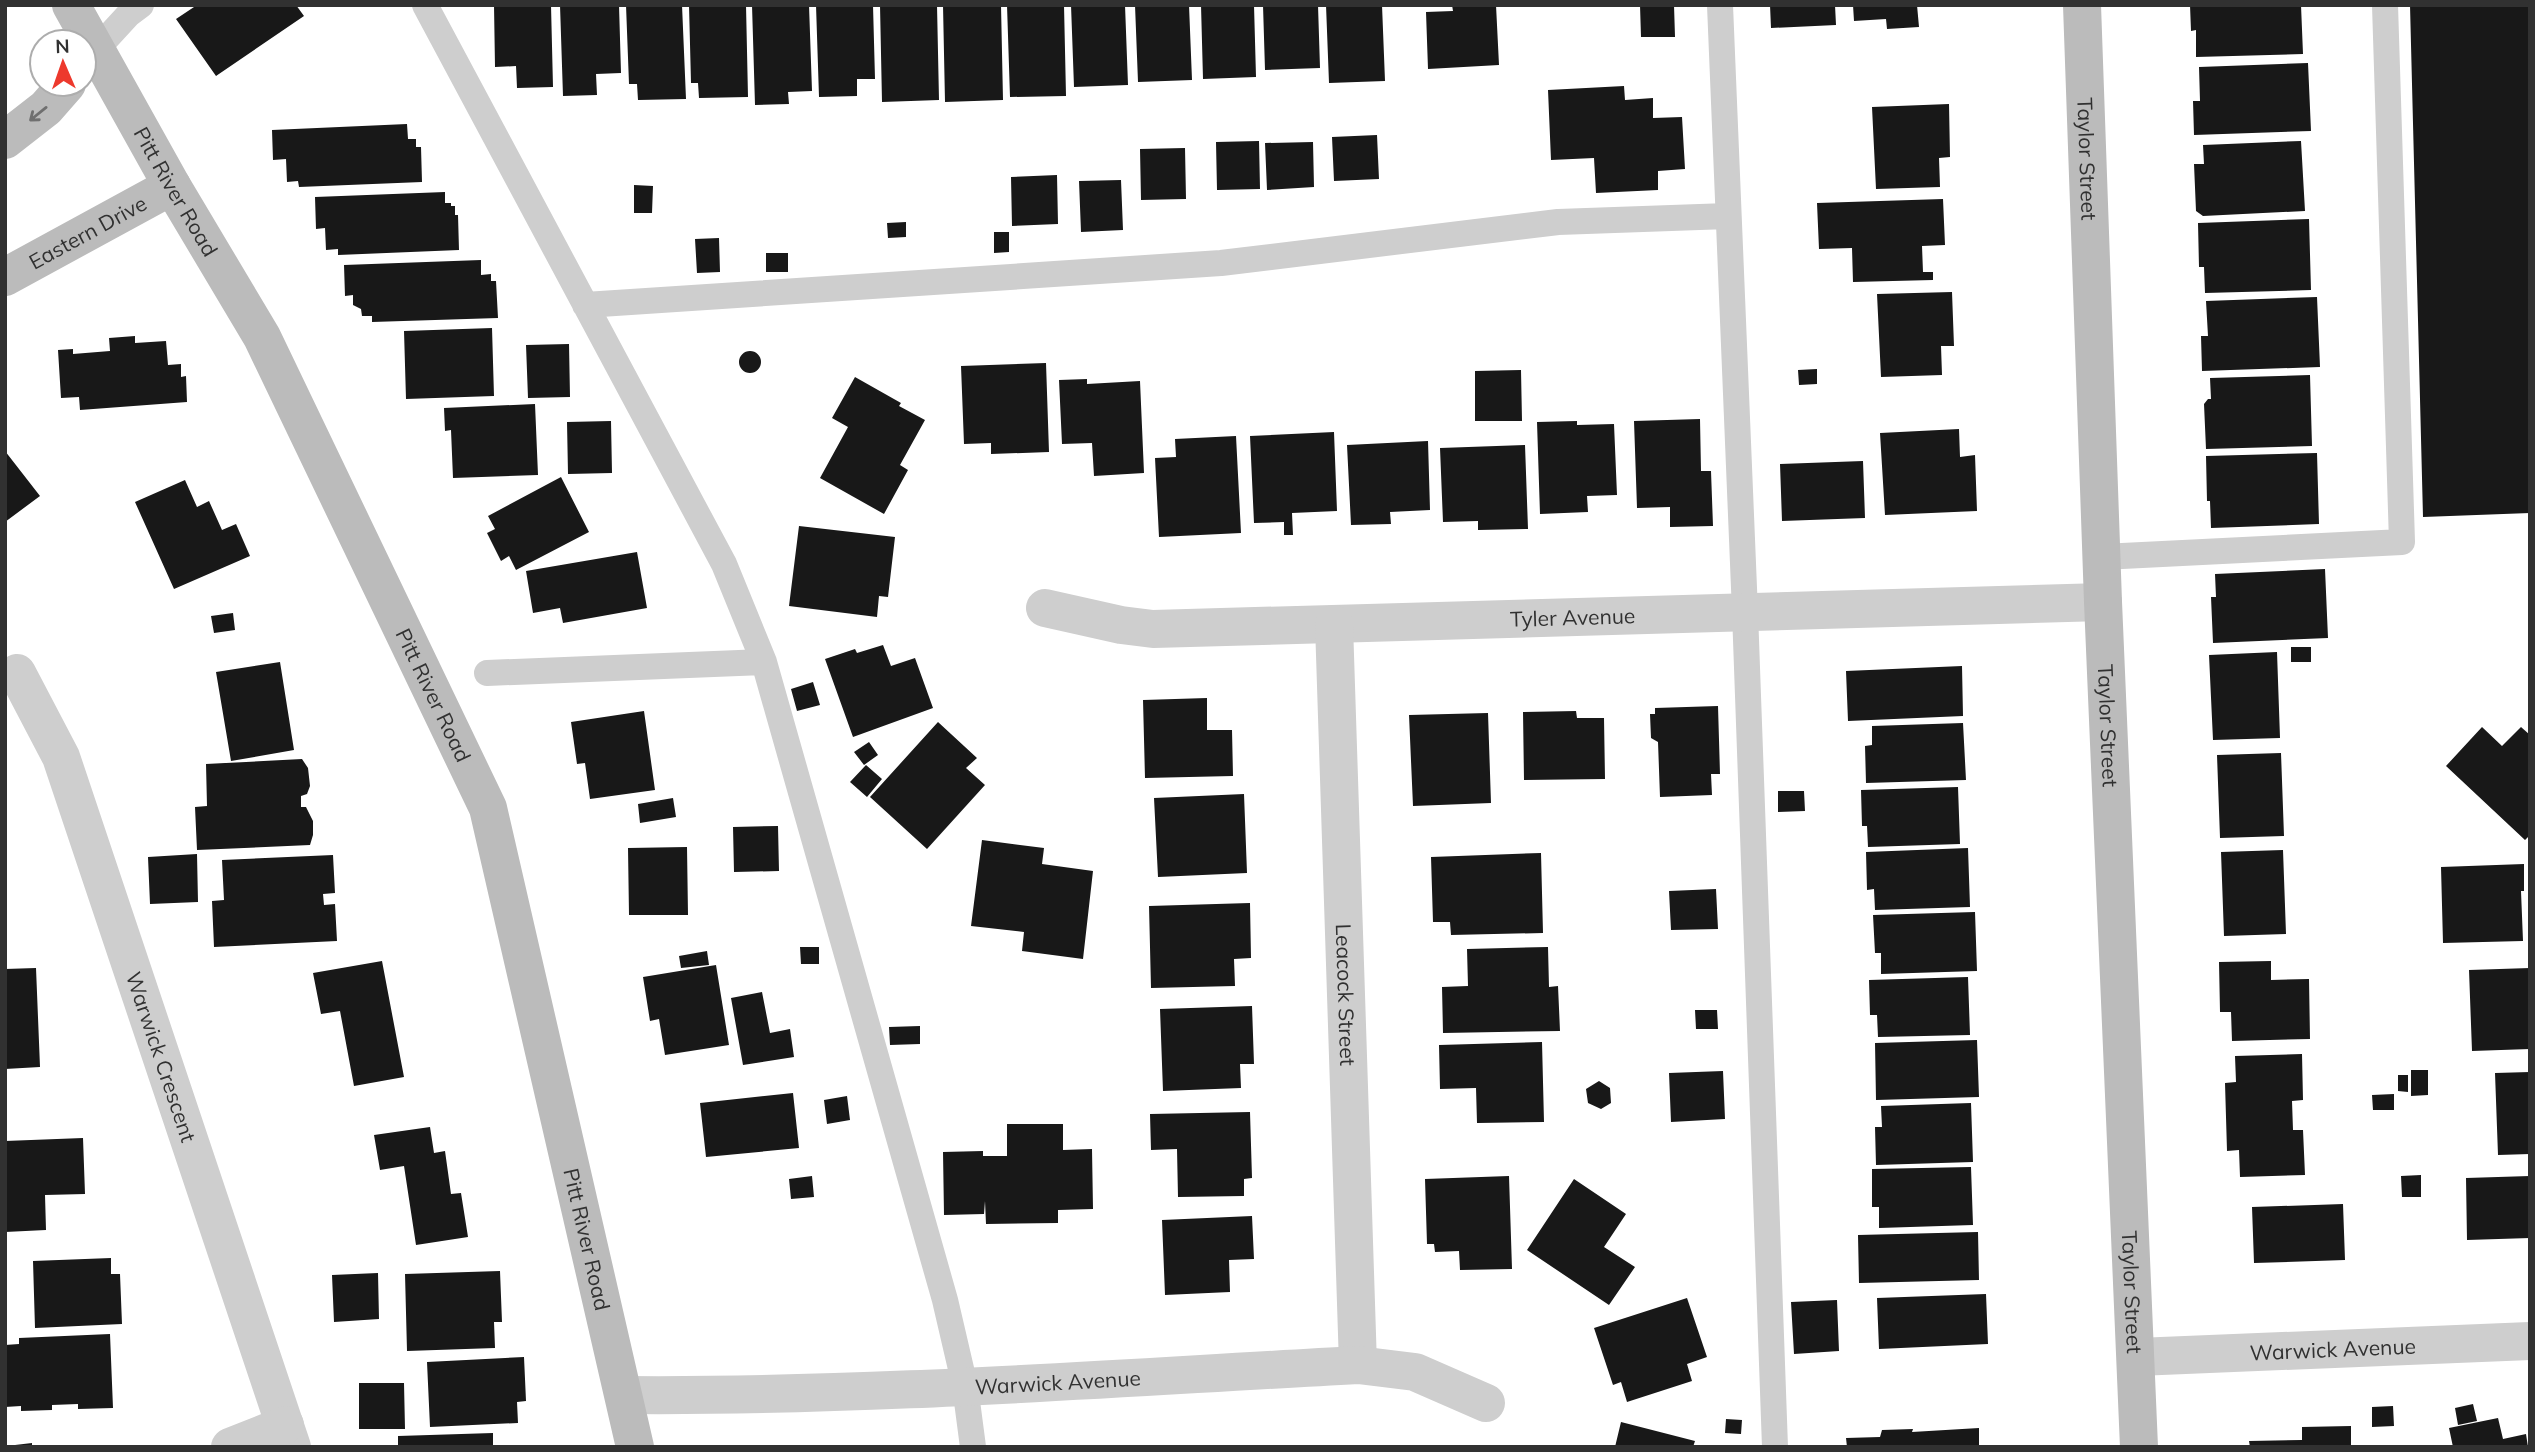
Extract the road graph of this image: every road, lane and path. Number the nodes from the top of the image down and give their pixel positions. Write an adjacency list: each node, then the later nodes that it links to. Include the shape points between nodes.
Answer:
1 (71, 5): 7 (street, Pitt River Road)
2 (141, 5): 8 (lane)
3 (425, 5): 15 (lane)
4 (1720, 5): 13 (lane)
5 (2082, 5): 16 (street, Taylor Street)
6 (2385, 5): 16 (lane, via 2402,542)
7 (79, 28)
8 (98, 49)
9 (98, 70): 12 (street, Pitt River Road)
10 (55, 98): 11 (street, one-way to 11)
11 (5, 140)
12 (172, 186): 14 (street, Eastern Drive); 28 (street, Pitt River Road, via 262,337 488,808)
13 (1728, 216): 15 (lane, via 1558,222 1220,263); 19 (lane)
14 (5, 277)
15 (585, 305): 21 (lane, via 724,564)
16 (2102, 557): 17 (street, Taylor Street)
17 (2103, 602): 19 (street, Tyler Avenue); 25 (street, Taylor Street)
18 (1045, 608): 20 (street, Tyler Avenue, via 1153,629)
19 (1745, 612): 20 (street, Tyler Avenue); 34 (lane)
20 (1334, 624): 26 (street, Leacock Street)
21 (764, 662): 23 (lane); 27 (lane, via 942,1286)
22 (17, 673): 30 (street, Warwick Crescent, via 61,757)
23 (487, 673)
24 (2530, 1341): 25 (street, Warwick Avenue)
25 (2137, 1357): 35 (street, Taylor Street)
26 (1358, 1365): 27 (street, Warwick Avenue); 29 (street, Warwick Avenue, via 1415,1372)
27 (965, 1386): 28 (street, Warwick Avenue); 33 (lane)
28 (624, 1395): 32 (street, Pitt River Road)
29 (1486, 1403)
30 (289, 1436): 31 (street)
31 (230, 1447)
32 (635, 1447)
33 (973, 1447)
34 (1775, 1447)
35 (2139, 1447)

